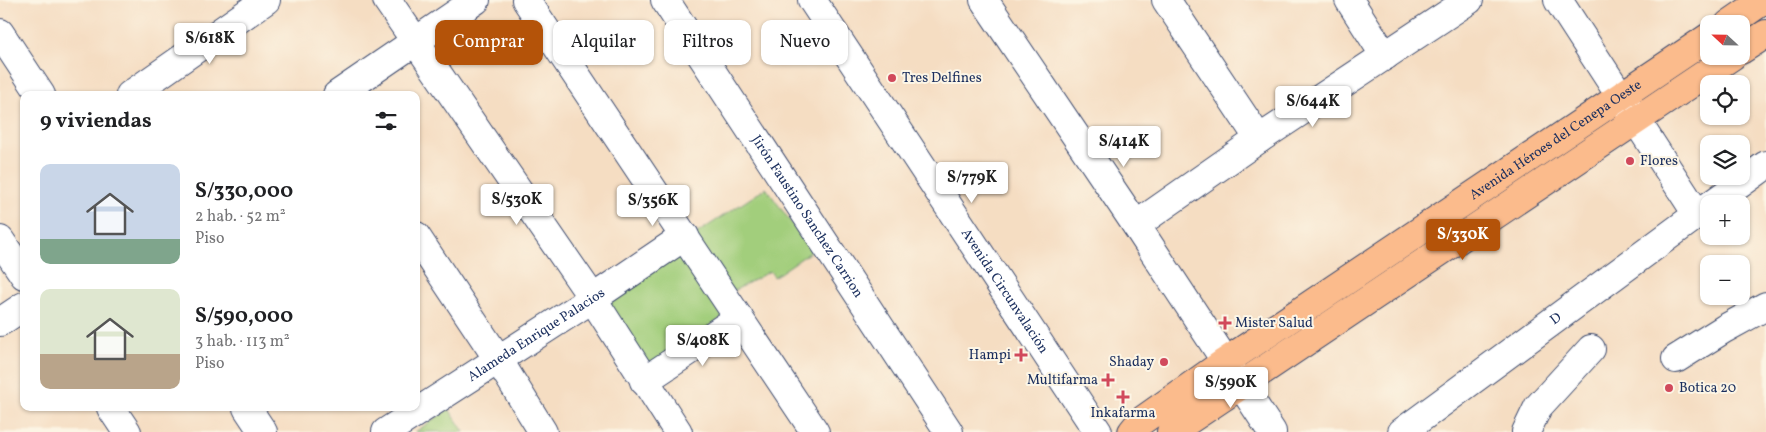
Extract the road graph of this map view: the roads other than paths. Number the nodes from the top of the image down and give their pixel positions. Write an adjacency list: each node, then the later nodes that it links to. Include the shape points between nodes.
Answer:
1 (266, 0): 22 (street)
2 (387, 0): 16 (street)
3 (476, 0): 16 (street)
4 (526, 0): 32 (street)
5 (665, 0): 57 (street, Jirón Faustino Sanchez Carrion)
6 (812, 0): 58 (street, Avenida Circunvalación)
7 (1166, 0): 26 (street)
8 (1349, 0): 19 (street)
9 (1469, 0): 19 (street)
10 (1558, 0): 24 (street)
11 (1764, 0): 13 (main road)
12 (986, 1): 31 (street)
13 (1742, 15)
14 (0, 33): 21 (street)
15 (1766, 34): 18 (main road)
16 (415, 41): 23 (street); 36 (street)
17 (1700, 43): 24 (main road, Avenida Héroes del Cenepa Oeste)
18 (1750, 44)
19 (1385, 56): 26 (street)
20 (1718, 65): 25 (main road, Avenida Héroes del Cenepa Oeste)
21 (38, 91)
22 (136, 91)
23 (343, 91)
24 (1621, 96): 25 (street); 44 (main road, Avenida Héroes del Cenepa Oeste)
25 (1636, 119): 29 (street); 46 (main road, Avenida Héroes del Cenepa Oeste)
26 (1259, 139): 31 (street)
27 (1766, 165): 28 (street, D)
28 (1724, 195)
29 (1700, 200)
30 (1700, 212): 62 (street, D)
31 (1136, 225): 44 (street)
32 (685, 236): 36 (street, Alameda Enrique Palacios); 39 (street)
33 (0, 240): 35 (street)
34 (420, 242): 42 (street)
35 (20, 269)
36 (592, 299): 42 (street, Alameda Enrique Palacios); 45 (street)
37 (1766, 306): 43 (street)
38 (20, 309): 40 (street)
39 (739, 318): 45 (street); 56 (street)
40 (0, 322)
41 (1591, 349): 63 (street, via 1538,406)
42 (498, 359): 47 (street, Alameda Enrique Palacios); 54 (street)
43 (1676, 359)
44 (1225, 362): 46 (street); 59 (main road, Avenida Héroes del Cenepa Oeste, via 1140,422)
45 (644, 381): 55 (street)
46 (1240, 385): 60 (main road, Avenida Héroes del Cenepa Oeste); 61 (street)
47 (420, 405)
48 (113, 411): 52 (street)
49 (249, 411): 53 (street)
50 (409, 411): 51 (street, Alameda Enrique Palacios)
51 (394, 420)
52 (127, 432)
53 (263, 432)
54 (543, 432)
55 (678, 432)
56 (815, 432)
57 (949, 432)
58 (1098, 432)
59 (1132, 432)
60 (1171, 432)
61 (1272, 432)
62 (1402, 432)
63 (1526, 432)

